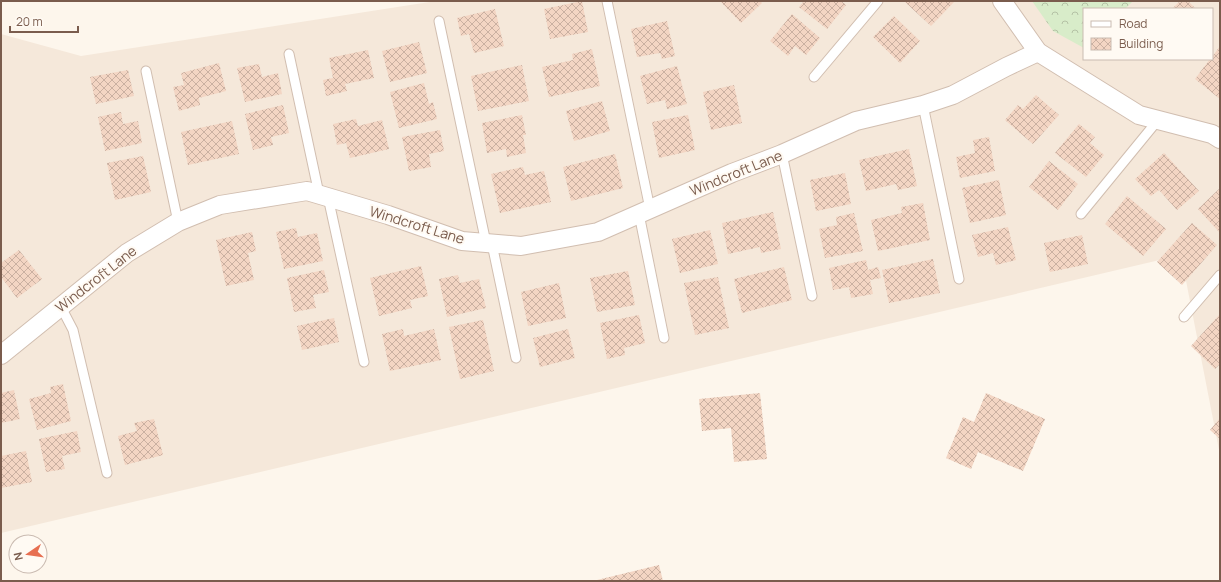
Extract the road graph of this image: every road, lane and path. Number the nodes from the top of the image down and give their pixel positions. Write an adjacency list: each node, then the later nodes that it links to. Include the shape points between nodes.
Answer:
1 (607, 1): 14 (lane)
2 (878, 1): 8 (lane)
3 (1002, 1): 5 (street)
4 (439, 21): 17 (lane)
5 (1038, 52): 9 (street, Windcroft Lane, via 953,95); 10 (street, via 1139,115)
6 (289, 54): 13 (lane)
7 (146, 72): 16 (lane)
8 (814, 76)
9 (923, 105): 12 (street, Windcroft Lane, via 856,120); 19 (lane)
10 (1158, 120): 11 (street); 15 (lane)
11 (1216, 134)
12 (782, 154): 14 (street, Windcroft Lane); 20 (lane)
13 (324, 196): 16 (street, Windcroft Lane, via 307,191 220,205); 17 (street, Windcroft Lane, via 462,241); 26 (lane)
14 (644, 211): 17 (street, Windcroft Lane, via 598,232 521,246); 23 (lane)
15 (1081, 214)
16 (178, 222): 21 (street, Windcroft Lane, via 127,252)
17 (489, 243): 25 (lane)
18 (1220, 275): 22 (lane)
19 (959, 279)
20 (812, 296)
21 (61, 307): 24 (street, Windcroft Lane); 27 (lane, via 73,330)
22 (1184, 318)
23 (664, 338)
24 (1, 355)
25 (516, 358)
26 (364, 362)
27 (107, 473)

